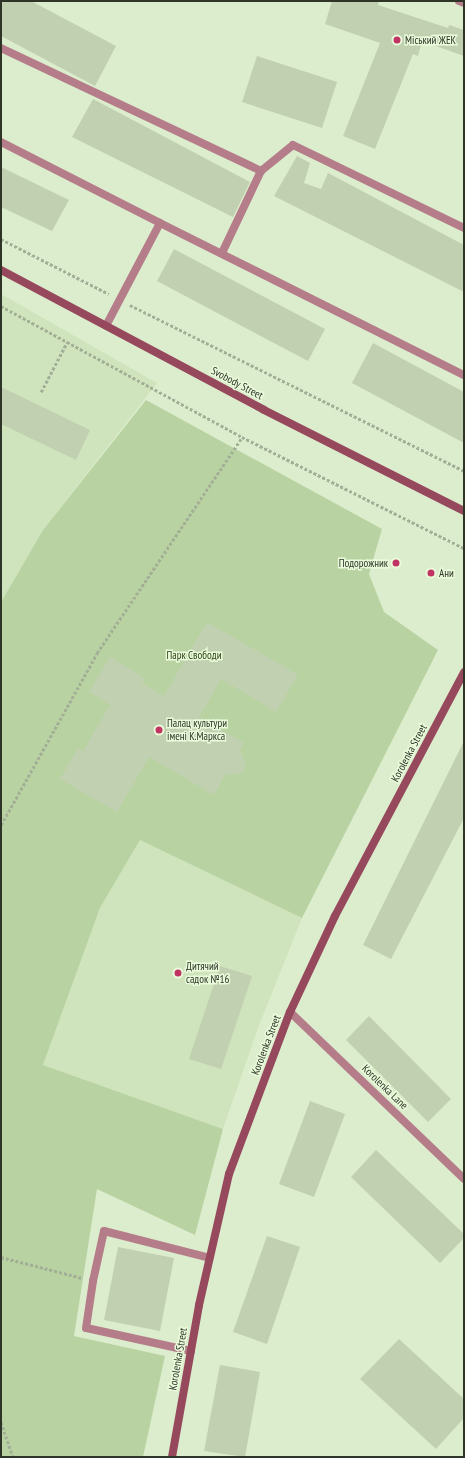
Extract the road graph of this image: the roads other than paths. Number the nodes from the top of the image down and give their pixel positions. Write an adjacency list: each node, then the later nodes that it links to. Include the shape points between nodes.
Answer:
1 (459, 1): 2 (street)
2 (464, 3)
3 (1, 48): 5 (street)
4 (1, 142): 6 (street)
5 (261, 171): 7 (street, via 293,145); 8 (street)
6 (160, 223): 8 (street); 10 (street)
7 (464, 228)
8 (222, 253): 11 (street)
9 (1, 270): 10 (main road, Svobody Street)
10 (106, 326): 12 (main road, Svobody Street)
11 (464, 373)
12 (464, 511)
13 (464, 672): 14 (main road, Korolenka Street, via 335,916)
14 (290, 1012): 15 (street, Korolenka Lane); 16 (main road, Korolenka Street, via 229,1174)
15 (464, 1179)
16 (210, 1258): 17 (main road, Korolenka Street); 17 (street, via 104,1231 93,1281 86,1328)
17 (191, 1352): 18 (main road, Korolenka Street)
18 (172, 1457)

